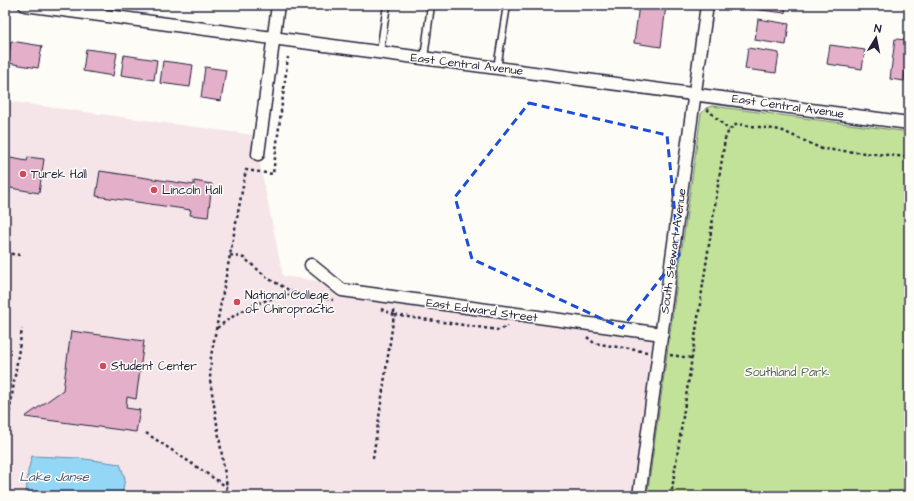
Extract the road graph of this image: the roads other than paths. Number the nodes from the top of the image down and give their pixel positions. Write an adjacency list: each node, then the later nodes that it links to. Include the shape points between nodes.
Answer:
1 (25, 5): 7 (street, East Central Avenue)
2 (278, 5): 8 (street)
3 (387, 5): 9 (lane)
4 (431, 5): 10 (lane)
5 (507, 5): 11 (lane)
6 (706, 5): 12 (street, South Stewart Avenue)
7 (74, 8): 8 (street, East Central Avenue)
8 (274, 37): 9 (street, East Central Avenue); 14 (street)
9 (380, 52): 10 (street, East Central Avenue)
10 (424, 58): 11 (street, East Central Avenue)
11 (497, 68): 12 (street, East Central Avenue)
12 (695, 94): 13 (street, East Central Avenue); 16 (street, South Stewart Avenue)
13 (909, 123)
14 (258, 154)
15 (311, 265): 16 (street, East Edward Street, via 342,290)
16 (662, 334): 17 (street, South Stewart Avenue)
17 (639, 496)

